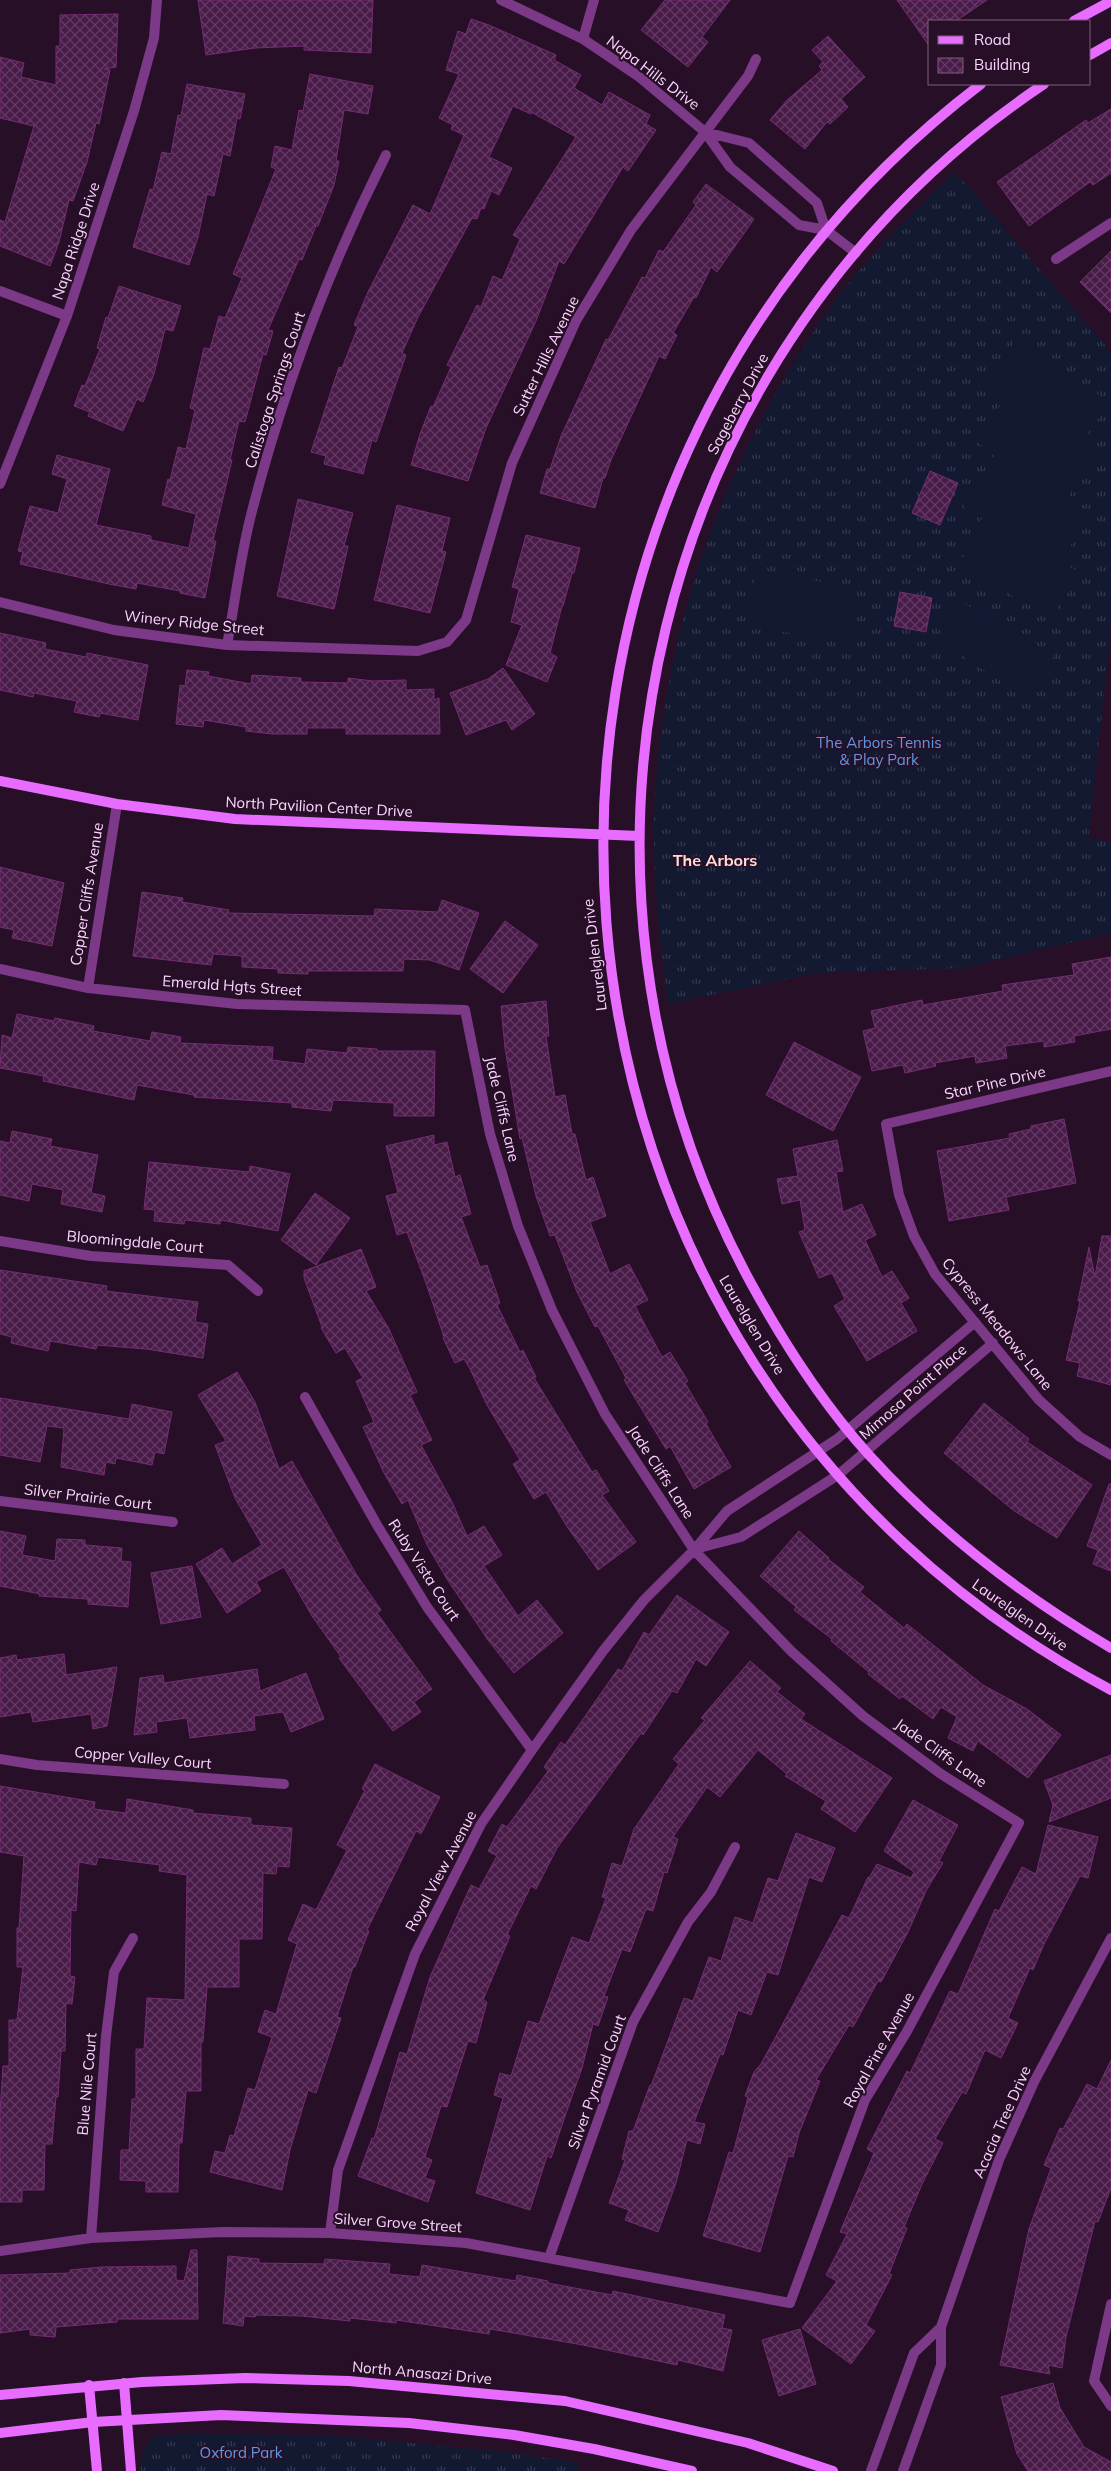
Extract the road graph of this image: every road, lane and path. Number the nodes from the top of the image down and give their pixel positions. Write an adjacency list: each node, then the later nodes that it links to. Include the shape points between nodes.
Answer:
1 (157, 0): 19 (street, Napa Ridge Drive, via 154,38 136,103)
2 (501, 0): 6 (street, Napa Hills Drive)
3 (594, 0): 6 (street)
4 (1111, 1): 5 (street)
5 (1076, 20)
6 (583, 39): 12 (street, Napa Hills Drive, via 638,76)
7 (1111, 43): 8 (street)
8 (1091, 55)
9 (756, 59): 12 (street, Sutter Hills Avenue, via 748,76)
10 (980, 85): 15 (street, Sageberry Drive, via 889,163)
11 (1042, 85): 16 (street, Sageberry Drive, via 940,166)
12 (705, 132): 15 (street, Napa Hills Drive, via 730,166 799,225); 15 (street, Napa Hills Drive, via 749,143 817,203); 22 (street, Sutter Hills Avenue, via 631,230 576,322 512,463 466,620)
13 (386, 155): 23 (street, Calistoga Springs Court, via 355,218 304,340 251,516)
14 (1111, 223): 17 (street)
15 (826, 230): 16 (street, Napa Hills Drive); 26 (street, Sageberry Drive, via 747,340 703,418 660,518 624,641 607,747)
16 (856, 253): 27 (street, Sageberry Drive, via 801,323 761,388 735,437 695,530 663,637 652,692 644,744)
17 (1056, 259)
18 (0, 292): 19 (street)
19 (67, 316): 20 (street, Napa Ridge Drive)
20 (0, 484)
21 (0, 602): 23 (street, Winery Ridge Street, via 114,630)
22 (447, 642): 23 (street, Winery Ridge Street, via 418,651)
23 (226, 645)
24 (0, 781): 25 (street, North Pavilion Center Drive)
25 (117, 804): 26 (street, North Pavilion Center Drive, via 235,819); 29 (street, Copper Cliffs Avenue)
26 (602, 835): 27 (street, North Pavilion Center Drive); 40 (street, Laurelglen Drive, via 604,906 616,1008 641,1117 658,1168 679,1221 732,1325 777,1396)
27 (639, 836): 38 (street, Laurelglen Drive, via 642,912 654,1012 671,1084 698,1168 719,1219 766,1310 798,1362)
28 (0, 969): 29 (street, Emerald Hgts Street)
29 (88, 988): 30 (street, Emerald Hgts Street, via 237,1004)
30 (465, 1010): 47 (street, Jade Cliffs Lane, via 490,1134 518,1226 552,1310 606,1414)
31 (1111, 1071): 32 (street, Star Pine Drive)
32 (886, 1124): 35 (street, Cypress Meadows Lane, via 899,1195 914,1236 935,1274)
33 (0, 1241): 34 (street, Bloomingdale Court, via 91,1256 228,1266)
34 (258, 1291)
35 (975, 1322): 36 (street, Cypress Meadows Lane); 38 (street, Mimosa Point Place)
36 (993, 1343): 41 (street, Mimosa Point Place); 42 (street, Cypress Meadows Lane, via 1039,1400 1080,1437)
37 (305, 1397): 50 (street, Ruby Vista Court, via 427,1607)
38 (848, 1429): 39 (street, Mimosa Point Place); 41 (street, Laurelglen Drive)
39 (836, 1439): 40 (street, Royal View Avenue)
40 (818, 1452): 44 (street, Laurelglen Drive); 47 (street, Royal View Avenue, via 727,1511)
41 (867, 1452): 43 (street, Mimosa Point Place); 48 (street, Laurelglen Drive, via 923,1510 981,1560 1060,1618)
42 (1111, 1455)
43 (854, 1464): 44 (street, Royal View Avenue)
44 (838, 1475): 47 (street, Royal View Avenue, via 741,1537); 49 (street, Laurelglen Drive, via 885,1524 954,1587 1045,1652)
45 (0, 1501): 46 (street, Silver Prairie Court)
46 (173, 1522)
47 (694, 1550): 50 (street, Royal View Avenue, via 644,1600); 53 (street, Jade Cliffs Lane, via 791,1652 864,1716 941,1774)
48 (1111, 1648)
49 (1111, 1690)
50 (532, 1750): 57 (street, Royal View Avenue, via 480,1824 415,1954 338,2170)
51 (0, 1759): 52 (street, Copper Valley Court, via 37,1765)
52 (284, 1784)
53 (1019, 1823): 61 (street, Royal Pine Avenue, via 906,2033 865,2100)
54 (735, 1847): 60 (street, Silver Pyramid Court, via 711,1892 688,1922 633,2022)
55 (133, 1938): 58 (street, Blue Nile Court, via 114,1972 105,2046)
56 (1111, 1938): 63 (street, Acacia Tree Drive, via 1017,2117 981,2207)
57 (330, 2233): 58 (street, Silver Grove Street, via 223,2232); 60 (street, Silver Grove Street, via 466,2243)
58 (91, 2238): 59 (street, Silver Grove Street)
59 (0, 2251)
60 (550, 2258): 61 (street, Silver Grove Street)
61 (790, 2303)
62 (1111, 2304): 67 (street, via 1094,2381)
63 (941, 2327): 75 (street, Acacia Tree Drive, via 914,2353); 76 (street, Acacia Tree Drive, via 941,2365)
64 (124, 2383): 65 (street, North Anasazi Drive); 68 (street); 74 (street, North Anasazi Drive, via 245,2378 349,2381 565,2401 748,2443)
65 (89, 2385): 66 (street, North Anasazi Drive); 69 (street)
66 (0, 2395)
67 (1109, 2403)
68 (127, 2421): 69 (street); 72 (street); 73 (street, via 221,2415 409,2423 514,2435)
69 (93, 2422): 70 (street); 71 (street)
70 (0, 2433)
71 (97, 2471)
72 (131, 2471)
73 (692, 2471)
74 (833, 2471)
75 (871, 2471)
76 (903, 2471)

